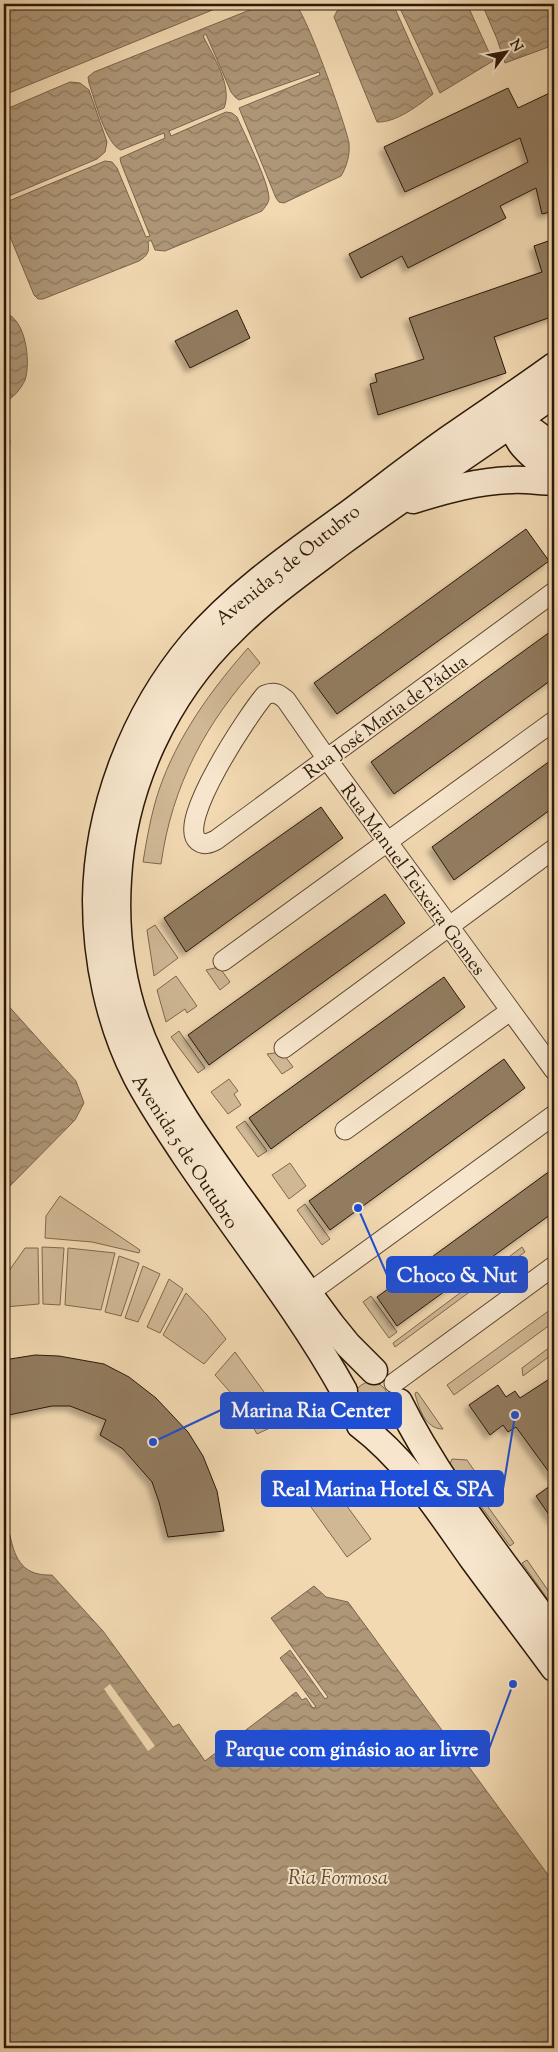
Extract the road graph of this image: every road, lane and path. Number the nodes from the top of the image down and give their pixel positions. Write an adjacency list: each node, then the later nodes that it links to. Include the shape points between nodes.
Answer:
1 (554, 366): 2 (main road, Avenida 5 de Outubro)
2 (544, 388): 3 (main road, Avenida 5 de Outubro); 4 (main road, via 518,399)
3 (477, 420): 4 (main road, via 491,419); 25 (main road, Avenida 5 de Outubro, via 282,564 218,616 193,642 157,694 127,753 100,851 96,907 102,972 120,1037 135,1074 158,1114 312,1338)
4 (512, 424): 5 (main road, via 534,432); 6 (main road, via 519,443); 8 (main road, Avenida 5 de Outubro)
5 (554, 447)
6 (554, 473)
7 (554, 482): 8 (main road, via 487,482)
8 (386, 509): 23 (main road, Avenida 5 de Outubro, via 259,607 231,631 204,662 165,718 152,743 131,801 118,866 118,940 139,1032 175,1103)
9 (554, 592): 11 (street, Rua José Maria de Pádua)
10 (554, 721): 13 (street)
11 (327, 759): 12 (street, Rua José Maria de Pádua); 12 (street, Rua Manuel Teixeira Gomes, via 286,700 272,692 265,695 217,766 201,804 193,831 195,839 208,844); 13 (street, Rua Manuel Teixeira Gomes)
12 (216, 840)
13 (387, 842): 15 (street, Rua Manuel Teixeira Gomes); 16 (street)
14 (554, 849): 15 (street)
15 (449, 927): 17 (street, Rua Manuel Teixeira Gomes); 18 (street)
16 (223, 961)
17 (510, 1011): 19 (street, Rua Manuel Teixeira Gomes); 21 (street)
18 (284, 1048)
19 (554, 1070)
20 (554, 1115): 23 (street)
21 (345, 1130)
22 (554, 1266): 24 (street)
23 (309, 1294): 24 (main road, Avenida 5 de Outubro, via 348,1345)
24 (389, 1385): 25 (main road, via 366,1371 352,1378); 26 (main road, via 392,1418 377,1426); 27 (main road, Avenida 5 de Outubro, via 444,1480)
25 (344, 1391): 26 (main road, via 344,1409)
26 (360, 1425): 28 (main road, via 381,1441 425,1491)
27 (554, 1633)
28 (554, 1668)

